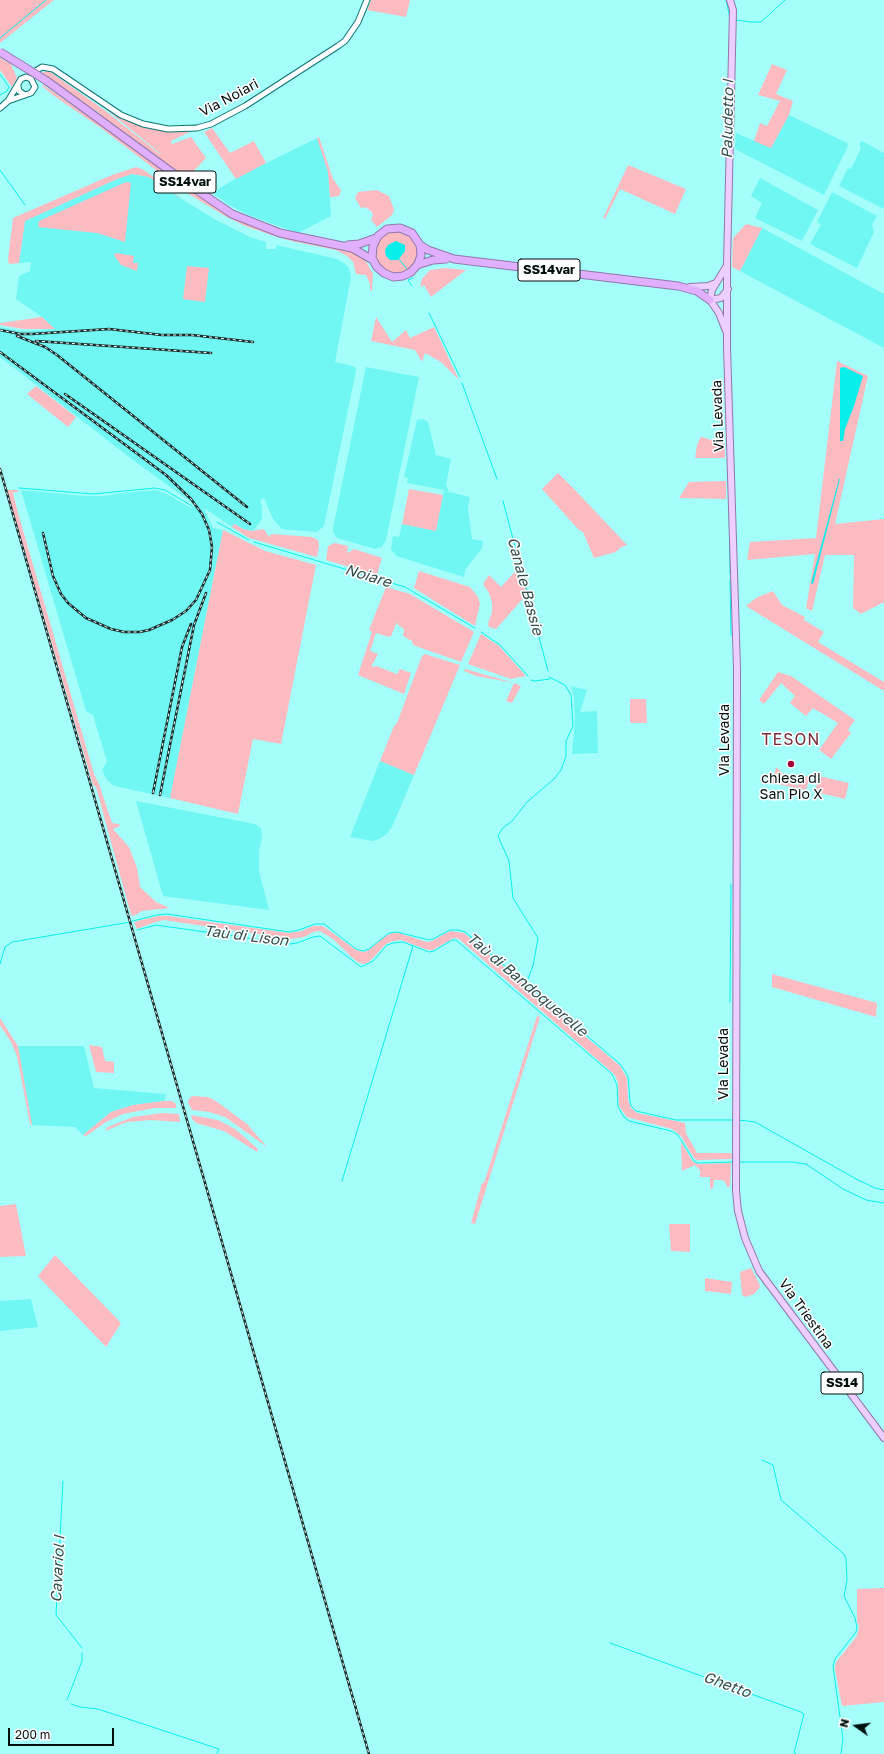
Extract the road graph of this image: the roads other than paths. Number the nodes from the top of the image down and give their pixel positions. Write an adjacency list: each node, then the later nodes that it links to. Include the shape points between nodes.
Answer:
1 (367, 0): 4 (street, Via Noiari, via 358,22 345,41 245,106 211,124 197,128 168,129 138,122 121,115 52,69 42,67)
2 (730, 0): 16 (main road, Via Levada, via 733,17)
3 (0, 52): 13 (highway, SS14var, bridge, via 47,81 232,214 280,233)
4 (34, 72): 5 (street); 6 (street)
5 (27, 78): 6 (street); 7 (street, via 21,79)
6 (33, 81): 8 (street, via 33,92)
7 (18, 86): 8 (street); 9 (street)
8 (25, 95): 9 (street)
9 (8, 102): 10 (street)
10 (0, 108)
11 (376, 238): 12 (highway, SS14var, via 387,229 400,228 412,233); 13 (highway, SS14var); 15 (highway, via 372,249)
12 (420, 245): 14 (highway, SS14var, via 434,254); 17 (highway, via 421,255)
13 (342, 246): 15 (highway, SS14var, via 358,250)
14 (454, 259): 17 (highway, SS14var, via 433,260); 19 (highway, SS14var)
15 (373, 260): 17 (highway, SS14var, via 382,272 393,277 406,275)
16 (727, 264): 18 (main road, Via Levada); 20 (main road, Via Levada)
17 (417, 265)
18 (717, 282): 19 (main road, via 708,286); 21 (main road, Via Levada)
19 (685, 287): 21 (highway, SS14var)
20 (728, 289): 21 (main road, via 721,298); 22 (main road, Via Levada)
21 (710, 300): 22 (main road, SS14, via 722,318)
22 (727, 347): 23 (main road, Via Levada / SS14, via 737,669)
23 (736, 1191): 24 (main road, Via Triestina / SS14, via 739,1218 759,1271)
24 (884, 1438)

